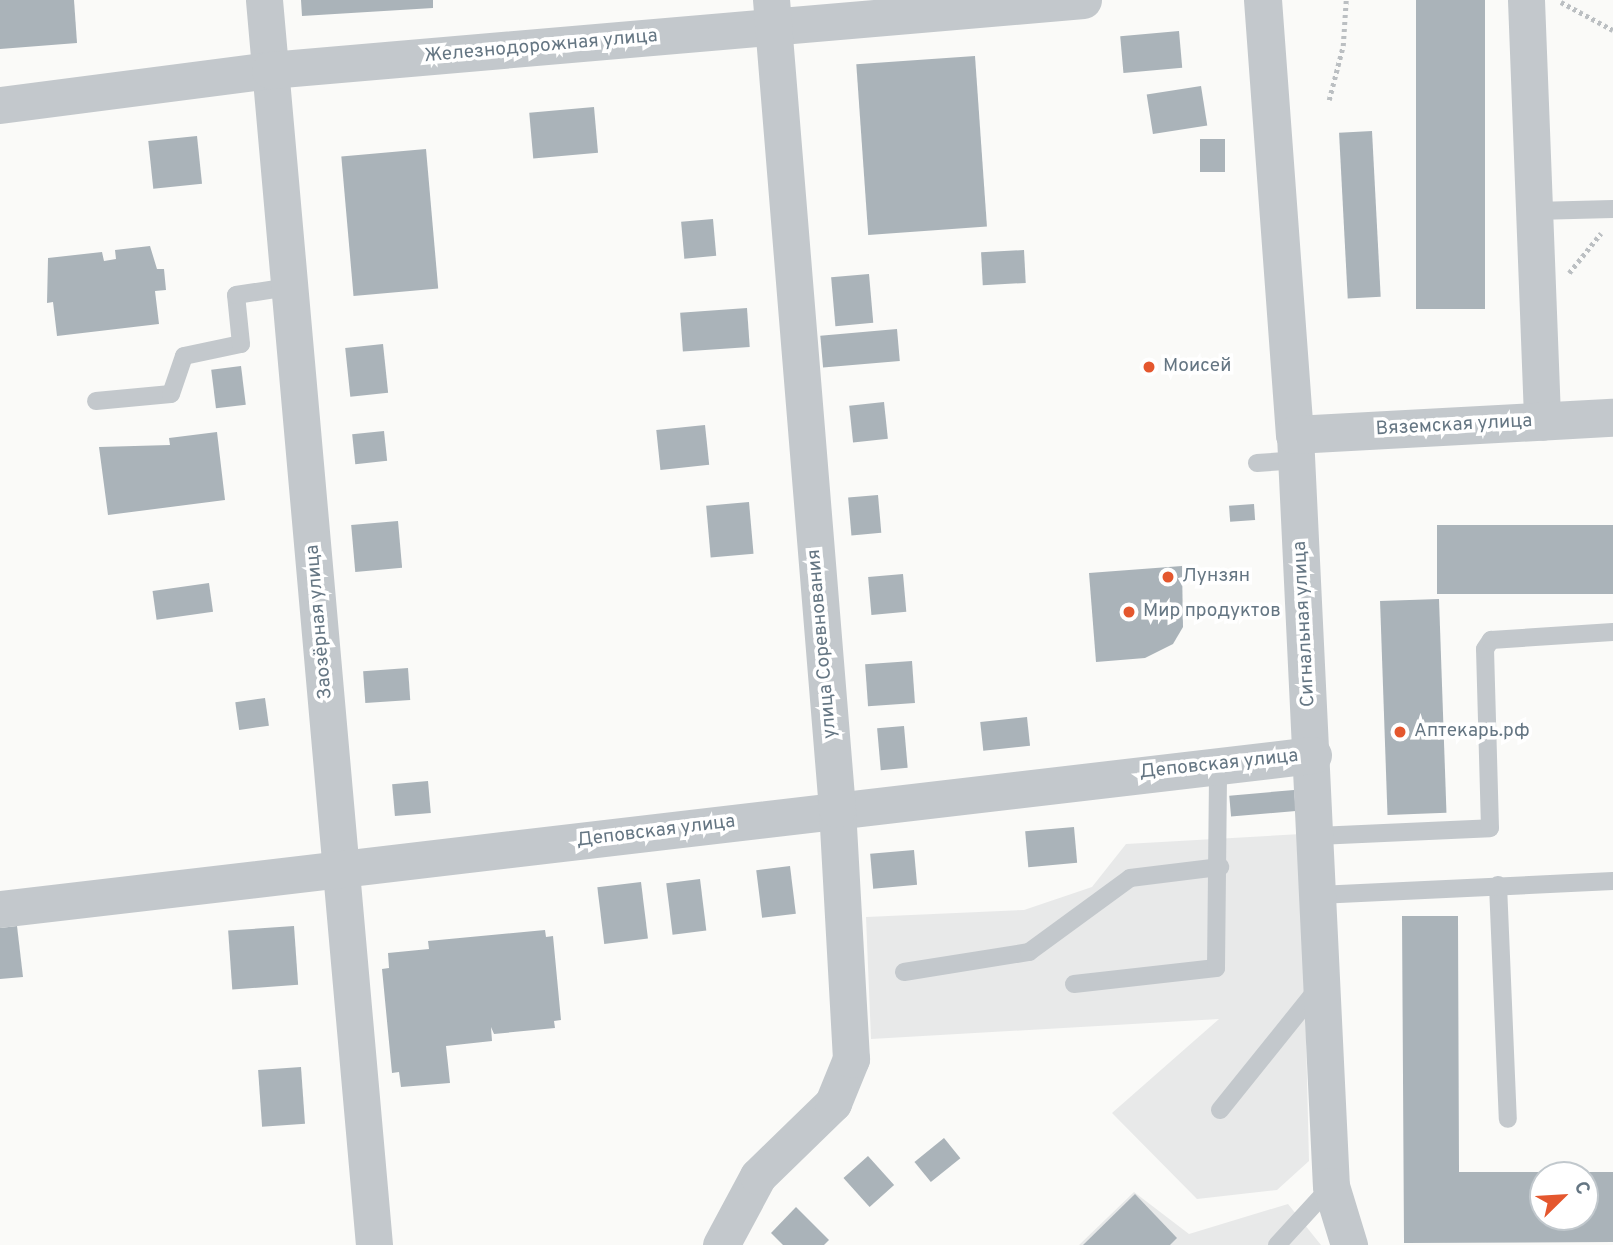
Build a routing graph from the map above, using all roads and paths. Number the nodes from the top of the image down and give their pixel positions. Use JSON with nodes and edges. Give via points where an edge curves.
{"nodes":[{"id":1,"x":264,"y":0,"type":"edge"},
{"id":2,"x":1083,"y":0,"type":"edge"},
{"id":3,"x":1263,"y":0,"type":"edge"},
{"id":4,"x":1346,"y":0,"type":"edge"},
{"id":5,"x":1526,"y":0,"type":"edge"},
{"id":6,"x":1557,"y":0,"type":"edge"},
{"id":7,"x":772,"y":13,"type":"edge"},
{"id":8,"x":1613,"y":30,"type":"edge"},
{"id":9,"x":270,"y":71,"type":"junction"},
{"id":10,"x":1329,"y":100,"type":"dead end"},
{"id":11,"x":0,"y":105,"type":"edge"},
{"id":12,"x":1613,"y":209,"type":"edge"},
{"id":13,"x":1534,"y":211,"type":"junction"},
{"id":14,"x":1605,"y":228,"type":"dead end"},
{"id":15,"x":289,"y":287,"type":"junction"},
{"id":16,"x":1539,"y":313,"type":"junction"},
{"id":17,"x":96,"y":401,"type":"dead end"},
{"id":18,"x":1613,"y":418,"type":"edge"},
{"id":19,"x":1542,"y":422,"type":"junction"},
{"id":20,"x":1296,"y":447,"type":"junction"},
{"id":21,"x":1257,"y":463,"type":"dead end"},
{"id":22,"x":1613,"y":632,"type":"edge"},
{"id":23,"x":1313,"y":755,"type":"junction"},
{"id":24,"x":1218,"y":765,"type":"junction"},
{"id":25,"x":837,"y":809,"type":"junction"},
{"id":26,"x":1317,"y":836,"type":"junction"},
{"id":27,"x":1220,"y":867,"type":"junction"},
{"id":28,"x":342,"y":873,"type":"junction"},
{"id":29,"x":1613,"y":881,"type":"edge"},
{"id":30,"x":1498,"y":885,"type":"junction"},
{"id":31,"x":1318,"y":895,"type":"junction"},
{"id":32,"x":0,"y":909,"type":"edge"},
{"id":33,"x":904,"y":972,"type":"dead end"},
{"id":34,"x":1323,"y":983,"type":"junction"},
{"id":35,"x":1074,"y":984,"type":"dead end"},
{"id":36,"x":1220,"y":1110,"type":"dead end"},
{"id":37,"x":1508,"y":1119,"type":"dead end"},
{"id":38,"x":1331,"y":1186,"type":"junction"},
{"id":39,"x":374,"y":1245,"type":"edge"},
{"id":40,"x":721,"y":1245,"type":"edge"},
{"id":41,"x":1277,"y":1245,"type":"edge"},
{"id":42,"x":1349,"y":1245,"type":"edge"}],
"edges":[{"from":1,"to":9,"type":"street","name":"Заозёрная улица"},
{"from":2,"to":7,"type":"street","name":"Железнодорожная улица"},
{"from":3,"to":20,"type":"street","name":"Сигнальная улица"},
{"from":4,"to":10,"type":"path","via":[[1343,46]]},
{"from":5,"to":13,"type":"street"},
{"from":6,"to":8,"type":"path"},
{"from":7,"to":9,"type":"street","name":"Железнодорожная улица"},
{"from":7,"to":25,"type":"street","name":"улица Соревнования"},
{"from":9,"to":11,"type":"street","name":"Железнодорожная улица"},
{"from":9,"to":15,"type":"street","name":"Заозёрная улица"},
{"from":12,"to":13,"type":"lane"},
{"from":13,"to":16,"type":"street"},
{"from":14,"to":16,"type":"path"},
{"from":15,"to":17,"type":"lane","via":[[236,295],[242,344],[184,356],[171,394]]},
{"from":15,"to":28,"type":"street","name":"Заозёрная улица"},
{"from":16,"to":19,"type":"street"},
{"from":18,"to":19,"type":"street","name":"Вяземская улица"},
{"from":19,"to":20,"type":"street","name":"Вяземская улица"},
{"from":20,"to":21,"type":"lane"},
{"from":20,"to":23,"type":"street","name":"Сигнальная улица"},
{"from":22,"to":26,"type":"lane","via":[[1491,640],[1485,649],[1490,828]]},
{"from":23,"to":24,"type":"street","name":"Деповская улица"},
{"from":23,"to":26,"type":"street","name":"Сигнальная улица"},
{"from":24,"to":25,"type":"street","name":"Деповская улица"},
{"from":24,"to":27,"type":"lane"},
{"from":25,"to":28,"type":"street","name":"Деповская улица"},
{"from":25,"to":40,"type":"street","name":"улица Соревнования","via":[[851,1059],[833,1103],[758,1176]]},
{"from":26,"to":31,"type":"street","name":"Сигнальная улица"},
{"from":27,"to":33,"type":"lane","via":[[1130,878],[1029,952]]},
{"from":27,"to":35,"type":"lane","via":[[1216,968]]},
{"from":28,"to":32,"type":"street","name":"Деповская улица"},
{"from":28,"to":39,"type":"street","name":"Заозёрная улица"},
{"from":29,"to":30,"type":"lane"},
{"from":30,"to":31,"type":"lane"},
{"from":30,"to":37,"type":"lane"},
{"from":31,"to":34,"type":"street","name":"Сигнальная улица"},
{"from":34,"to":36,"type":"lane"},
{"from":34,"to":38,"type":"street","name":"Сигнальная улица"},
{"from":38,"to":41,"type":"lane"},
{"from":38,"to":42,"type":"street","name":"Сигнальная улица"}]}
